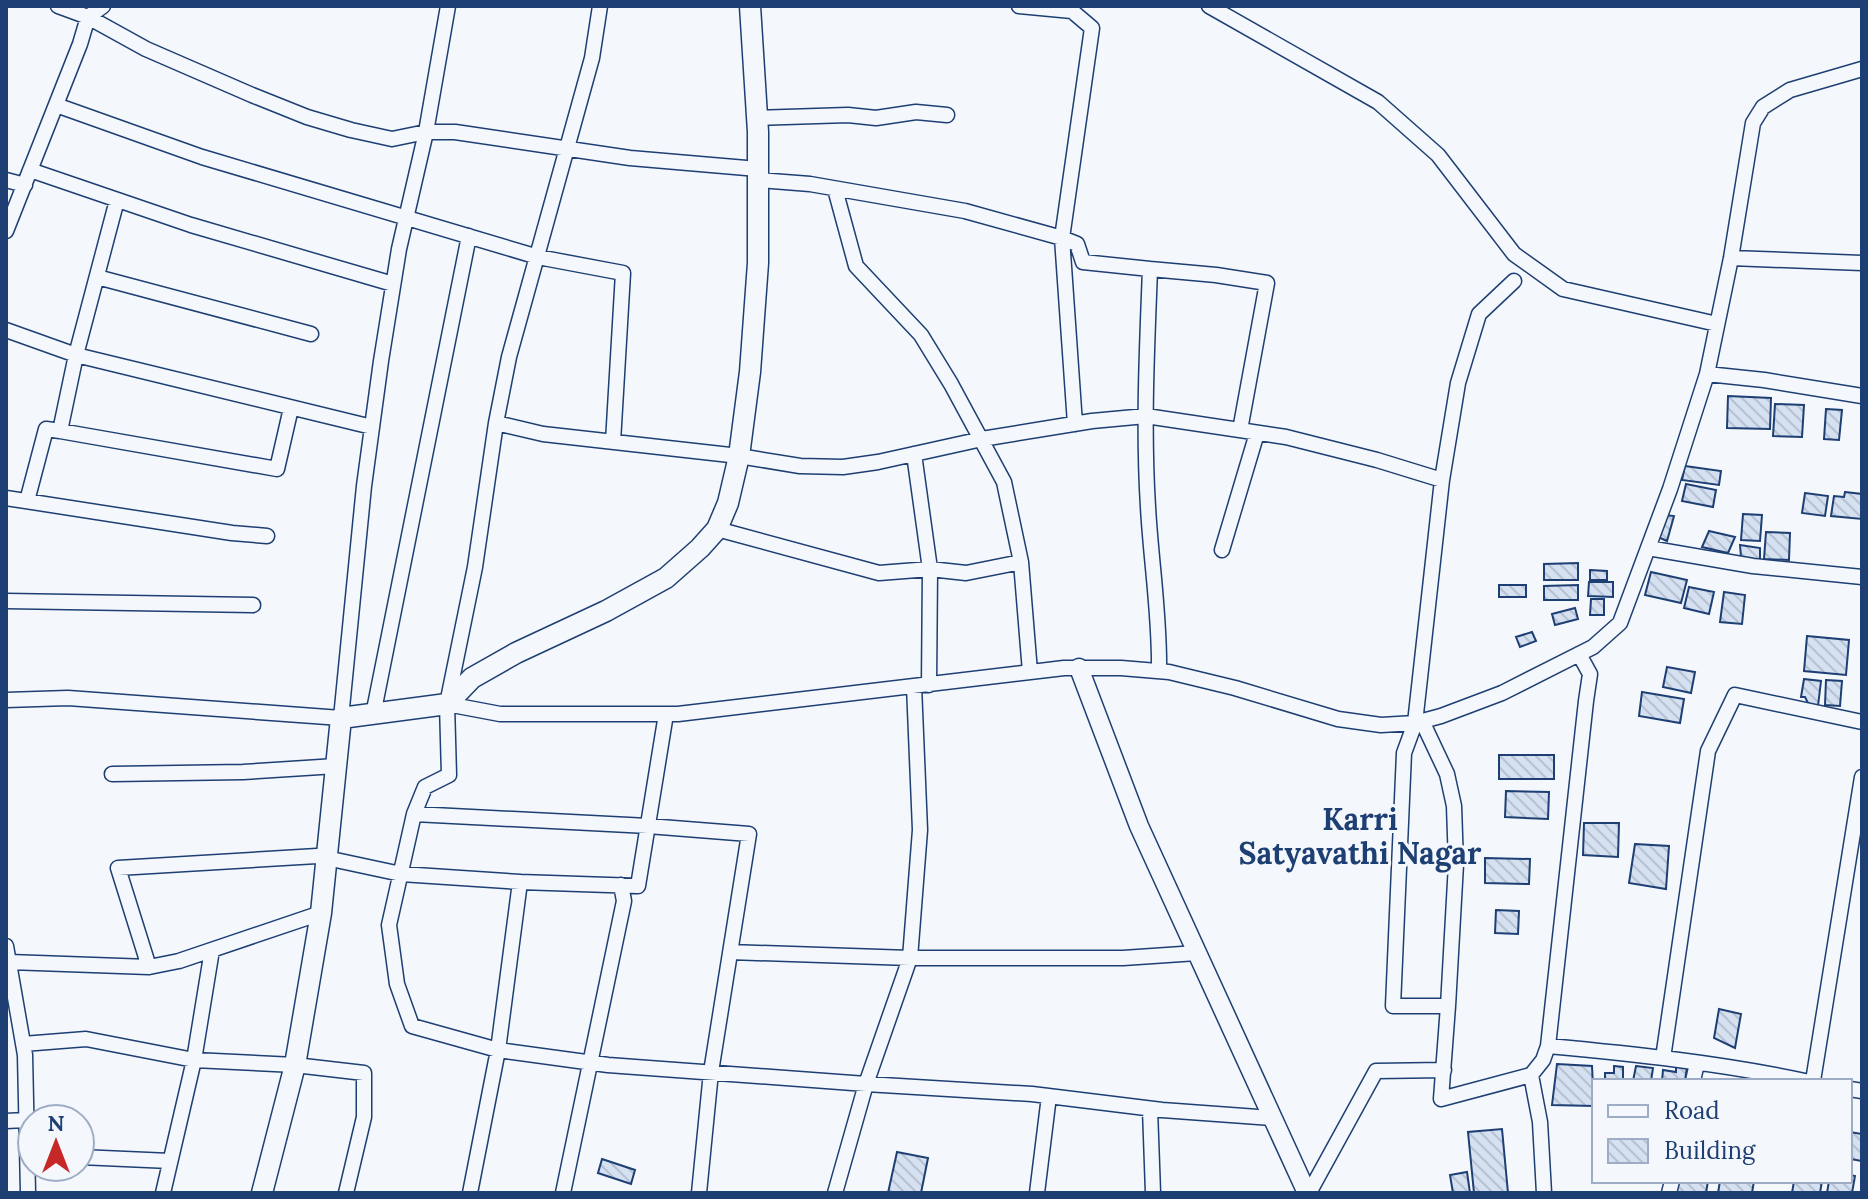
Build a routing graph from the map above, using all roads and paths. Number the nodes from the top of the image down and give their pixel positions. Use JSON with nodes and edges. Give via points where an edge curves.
{"nodes":[{"id":1,"x":58,"y":6,"type":"edge"},
{"id":2,"x":103,"y":6,"type":"edge"},
{"id":3,"x":430,"y":6,"type":"edge"},
{"id":4,"x":600,"y":6,"type":"edge"},
{"id":5,"x":750,"y":6,"type":"edge"},
{"id":6,"x":1019,"y":6,"type":"edge"},
{"id":7,"x":1209,"y":6,"type":"edge"},
{"id":8,"x":447,"y":8,"type":"edge"},
{"id":9,"x":89,"y":11,"type":"edge"},
{"id":10,"x":1862,"y":69,"type":"edge"},
{"id":11,"x":56,"y":105,"type":"junction"},
{"id":12,"x":947,"y":115,"type":"dead end"},
{"id":13,"x":757,"y":118,"type":"junction"},
{"id":14,"x":426,"y":132,"type":"junction"},
{"id":15,"x":566,"y":148,"type":"junction"},
{"id":16,"x":30,"y":170,"type":"junction"},
{"id":17,"x":758,"y":175,"type":"junction"},
{"id":18,"x":6,"y":180,"type":"edge"},
{"id":19,"x":25,"y":185,"type":"junction"},
{"id":20,"x":835,"y":189,"type":"junction"},
{"id":21,"x":117,"y":200,"type":"junction"},
{"id":22,"x":406,"y":217,"type":"junction"},
{"id":23,"x":6,"y":231,"type":"edge"},
{"id":24,"x":469,"y":236,"type":"junction"},
{"id":25,"x":1062,"y":238,"type":"junction"},
{"id":26,"x":538,"y":257,"type":"junction"},
{"id":27,"x":1731,"y":258,"type":"junction"},
{"id":28,"x":1862,"y":263,"type":"edge"},
{"id":29,"x":1150,"y":269,"type":"junction"},
{"id":30,"x":97,"y":277,"type":"junction"},
{"id":31,"x":1514,"y":281,"type":"dead end"},
{"id":32,"x":393,"y":284,"type":"junction"},
{"id":33,"x":1717,"y":324,"type":"junction"},
{"id":34,"x":6,"y":330,"type":"edge"},
{"id":35,"x":311,"y":334,"type":"dead end"},
{"id":36,"x":76,"y":355,"type":"junction"},
{"id":37,"x":1707,"y":374,"type":"junction"},
{"id":38,"x":1862,"y":396,"type":"edge"},
{"id":39,"x":291,"y":408,"type":"junction"},
{"id":40,"x":1146,"y":416,"type":"junction"},
{"id":41,"x":496,"y":423,"type":"junction"},
{"id":42,"x":1075,"y":424,"type":"junction"},
{"id":43,"x":372,"y":427,"type":"junction"},
{"id":44,"x":1240,"y":430,"type":"junction"},
{"id":45,"x":60,"y":431,"type":"junction"},
{"id":46,"x":1257,"y":433,"type":"junction"},
{"id":47,"x":982,"y":439,"type":"junction"},
{"id":48,"x":613,"y":442,"type":"junction"},
{"id":49,"x":914,"y":454,"type":"junction"},
{"id":50,"x":739,"y":456,"type":"junction"},
{"id":51,"x":1442,"y":480,"type":"junction"},
{"id":52,"x":6,"y":498,"type":"edge"},
{"id":53,"x":27,"y":501,"type":"junction"},
{"id":54,"x":717,"y":529,"type":"junction"},
{"id":55,"x":267,"y":536,"type":"dead end"},
{"id":56,"x":1648,"y":548,"type":"junction"},
{"id":57,"x":1222,"y":550,"type":"dead end"},
{"id":58,"x":1021,"y":562,"type":"junction"},
{"id":59,"x":930,"y":569,"type":"junction"},
{"id":60,"x":1862,"y":577,"type":"edge"},
{"id":61,"x":6,"y":601,"type":"edge"},
{"id":62,"x":253,"y":605,"type":"dead end"},
{"id":63,"x":1579,"y":654,"type":"junction"},
{"id":64,"x":1079,"y":668,"type":"junction"},
{"id":65,"x":1159,"y":671,"type":"junction"},
{"id":66,"x":1030,"y":672,"type":"junction"},
{"id":67,"x":922,"y":685,"type":"junction"},
{"id":68,"x":6,"y":700,"type":"edge"},
{"id":69,"x":447,"y":704,"type":"junction"},
{"id":70,"x":666,"y":714,"type":"junction"},
{"id":71,"x":373,"y":715,"type":"junction"},
{"id":72,"x":341,"y":718,"type":"junction"},
{"id":73,"x":1418,"y":722,"type":"junction"},
{"id":74,"x":1862,"y":722,"type":"edge"},
{"id":75,"x":336,"y":766,"type":"junction"},
{"id":76,"x":112,"y":774,"type":"dead end"},
{"id":77,"x":1862,"y":777,"type":"edge"},
{"id":78,"x":414,"y":814,"type":"junction"},
{"id":79,"x":648,"y":826,"type":"junction"},
{"id":80,"x":327,"y":858,"type":"junction"},
{"id":81,"x":401,"y":874,"type":"junction"},
{"id":82,"x":520,"y":882,"type":"junction"},
{"id":83,"x":621,"y":885,"type":"junction"},
{"id":84,"x":321,"y":913,"type":"junction"},
{"id":85,"x":6,"y":946,"type":"edge"},
{"id":86,"x":212,"y":950,"type":"junction"},
{"id":87,"x":730,"y":952,"type":"junction"},
{"id":88,"x":1197,"y":953,"type":"junction"},
{"id":89,"x":910,"y":958,"type":"junction"},
{"id":90,"x":9,"y":962,"type":"junction"},
{"id":91,"x":149,"y":967,"type":"junction"},
{"id":92,"x":1448,"y":1006,"type":"junction"},
{"id":93,"x":12,"y":1018,"type":"edge"},
{"id":94,"x":23,"y":1044,"type":"junction"},
{"id":95,"x":1548,"y":1046,"type":"junction"},
{"id":96,"x":498,"y":1050,"type":"junction"},
{"id":97,"x":1663,"y":1058,"type":"junction"},
{"id":98,"x":194,"y":1060,"type":"junction"},
{"id":99,"x":591,"y":1063,"type":"junction"},
{"id":100,"x":1697,"y":1063,"type":"junction"},
{"id":101,"x":295,"y":1065,"type":"junction"},
{"id":102,"x":1444,"y":1070,"type":"junction"},
{"id":103,"x":711,"y":1072,"type":"junction"},
{"id":104,"x":1531,"y":1075,"type":"junction"},
{"id":105,"x":1693,"y":1079,"type":"edge"},
{"id":106,"x":1796,"y":1079,"type":"edge"},
{"id":107,"x":1813,"y":1079,"type":"edge"},
{"id":108,"x":866,"y":1084,"type":"junction"},
{"id":109,"x":1049,"y":1096,"type":"junction"},
{"id":110,"x":26,"y":1103,"type":"edge"},
{"id":111,"x":1150,"y":1109,"type":"junction"},
{"id":112,"x":1272,"y":1118,"type":"junction"},
{"id":113,"x":96,"y":1158,"type":"edge"},
{"id":114,"x":170,"y":1161,"type":"junction"},
{"id":115,"x":163,"y":1193,"type":"edge"},
{"id":116,"x":262,"y":1193,"type":"edge"},
{"id":117,"x":346,"y":1193,"type":"edge"},
{"id":118,"x":470,"y":1193,"type":"edge"},
{"id":119,"x":563,"y":1193,"type":"edge"},
{"id":120,"x":699,"y":1193,"type":"edge"},
{"id":121,"x":835,"y":1193,"type":"edge"},
{"id":122,"x":1037,"y":1193,"type":"edge"},
{"id":123,"x":1153,"y":1193,"type":"edge"},
{"id":124,"x":1308,"y":1193,"type":"edge"},
{"id":125,"x":1544,"y":1193,"type":"edge"}],
"edges":[{"from":1,"to":9,"type":"street"},
{"from":2,"to":9,"type":"street"},
{"from":3,"to":8,"type":"street"},
{"from":4,"to":15,"type":"street","via":[[592,58]]},
{"from":5,"to":13,"type":"main road"},
{"from":6,"to":25,"type":"street","via":[[1072,11],[1092,28]]},
{"from":7,"to":33,"type":"street","via":[[1378,102],[1438,155],[1514,254],[1563,289]]},
{"from":8,"to":14,"type":"street"},
{"from":9,"to":11,"type":"street"},
{"from":9,"to":14,"type":"street","via":[[146,49],[307,117],[392,139]]},
{"from":10,"to":27,"type":"street","via":[[1790,90],[1763,107],[1753,123]]},
{"from":11,"to":16,"type":"street"},
{"from":11,"to":22,"type":"street","via":[[202,157]]},
{"from":12,"to":13,"type":"street"},
{"from":13,"to":17,"type":"main road"},
{"from":14,"to":15,"type":"street"},
{"from":14,"to":22,"type":"street"},
{"from":15,"to":17,"type":"street"},
{"from":15,"to":26,"type":"street"},
{"from":16,"to":19,"type":"street"},
{"from":16,"to":21,"type":"street"},
{"from":17,"to":20,"type":"street"},
{"from":17,"to":50,"type":"main road","via":[[757,279]]},
{"from":18,"to":19,"type":"street"},
{"from":19,"to":23,"type":"street"},
{"from":20,"to":25,"type":"street","via":[[965,211]]},
{"from":20,"to":47,"type":"street","via":[[856,266],[921,335]]},
{"from":21,"to":30,"type":"street"},
{"from":21,"to":32,"type":"street"},
{"from":22,"to":24,"type":"street"},
{"from":22,"to":32,"type":"street"},
{"from":24,"to":26,"type":"street"},
{"from":24,"to":71,"type":"street"},
{"from":25,"to":29,"type":"street","via":[[1077,244],[1083,262]]},
{"from":25,"to":42,"type":"street"},
{"from":26,"to":41,"type":"street"},
{"from":26,"to":48,"type":"street","via":[[623,273]]},
{"from":27,"to":28,"type":"street"},
{"from":27,"to":33,"type":"street"},
{"from":29,"to":40,"type":"street"},
{"from":29,"to":44,"type":"street","via":[[1267,283]]},
{"from":30,"to":35,"type":"street"},
{"from":30,"to":36,"type":"street"},
{"from":31,"to":51,"type":"street","via":[[1479,314],[1458,383]]},
{"from":32,"to":43,"type":"street"},
{"from":33,"to":37,"type":"street"},
{"from":34,"to":36,"type":"street"},
{"from":36,"to":39,"type":"street"},
{"from":36,"to":45,"type":"street"},
{"from":37,"to":38,"type":"street"},
{"from":37,"to":56,"type":"street"},
{"from":39,"to":43,"type":"street"},
{"from":39,"to":45,"type":"street","via":[[277,469]]},
{"from":40,"to":42,"type":"street"},
{"from":40,"to":44,"type":"street"},
{"from":40,"to":65,"type":"street"},
{"from":41,"to":48,"type":"street"},
{"from":41,"to":69,"type":"street","via":[[475,567]]},
{"from":42,"to":47,"type":"street"},
{"from":43,"to":72,"type":"street"},
{"from":44,"to":46,"type":"street"},
{"from":45,"to":53,"type":"street","via":[[46,429]]},
{"from":46,"to":51,"type":"street"},
{"from":46,"to":57,"type":"street"},
{"from":47,"to":49,"type":"street"},
{"from":47,"to":58,"type":"street","via":[[1004,482]]},
{"from":48,"to":50,"type":"street"},
{"from":49,"to":50,"type":"street","via":[[843,467]]},
{"from":49,"to":59,"type":"street"},
{"from":50,"to":54,"type":"main road"},
{"from":51,"to":73,"type":"street"},
{"from":52,"to":53,"type":"street"},
{"from":53,"to":55,"type":"street"},
{"from":54,"to":59,"type":"street","via":[[879,573]]},
{"from":54,"to":69,"type":"main road","via":[[666,578],[472,678]]},
{"from":56,"to":60,"type":"street"},
{"from":56,"to":63,"type":"street","via":[[1620,623]]},
{"from":58,"to":59,"type":"street","via":[[966,573]]},
{"from":58,"to":66,"type":"street"},
{"from":59,"to":67,"type":"street"},
{"from":61,"to":62,"type":"street"},
{"from":63,"to":73,"type":"street","via":[[1502,693]]},
{"from":63,"to":95,"type":"street","via":[[1590,674]]},
{"from":64,"to":65,"type":"street"},
{"from":64,"to":66,"type":"street"},
{"from":64,"to":88,"type":"street","via":[[1139,826]]},
{"from":65,"to":73,"type":"street","via":[[1338,719],[1381,725]]},
{"from":66,"to":67,"type":"street"},
{"from":67,"to":70,"type":"street"},
{"from":67,"to":89,"type":"street","via":[[920,830]]},
{"from":68,"to":72,"type":"street","via":[[68,698]]},
{"from":69,"to":70,"type":"street","via":[[500,714]]},
{"from":69,"to":71,"type":"main road"},
{"from":69,"to":78,"type":"street","via":[[449,775],[425,787]]},
{"from":70,"to":79,"type":"street"},
{"from":71,"to":72,"type":"main road"},
{"from":72,"to":75,"type":"main road"},
{"from":73,"to":92,"type":"street","via":[[1447,774],[1454,806]]},
{"from":73,"to":92,"type":"street","via":[[1404,753],[1393,1006]]},
{"from":74,"to":97,"type":"street","via":[[1735,695],[1708,751]]},
{"from":75,"to":76,"type":"street"},
{"from":75,"to":80,"type":"main road"},
{"from":77,"to":107,"type":"street"},
{"from":78,"to":79,"type":"street"},
{"from":78,"to":81,"type":"street"},
{"from":79,"to":83,"type":"street","via":[[638,886]]},
{"from":79,"to":87,"type":"street","via":[[749,834]]},
{"from":80,"to":81,"type":"street"},
{"from":80,"to":84,"type":"main road"},
{"from":80,"to":91,"type":"street","via":[[118,868]]},
{"from":81,"to":82,"type":"street"},
{"from":81,"to":96,"type":"street","via":[[389,925],[397,984],[412,1026]]},
{"from":82,"to":83,"type":"street"},
{"from":82,"to":96,"type":"street"},
{"from":83,"to":99,"type":"street","via":[[624,901]]},
{"from":84,"to":86,"type":"street"},
{"from":84,"to":101,"type":"main road"},
{"from":85,"to":90,"type":"street"},
{"from":86,"to":91,"type":"street"},
{"from":86,"to":98,"type":"street"},
{"from":87,"to":89,"type":"street"},
{"from":87,"to":103,"type":"street"},
{"from":88,"to":89,"type":"street"},
{"from":88,"to":112,"type":"street"},
{"from":89,"to":108,"type":"street"},
{"from":90,"to":91,"type":"street"},
{"from":90,"to":93,"type":"street"},
{"from":92,"to":102,"type":"street"},
{"from":93,"to":94,"type":"street"},
{"from":94,"to":98,"type":"street","via":[[86,1039]]},
{"from":94,"to":110,"type":"street"},
{"from":95,"to":97,"type":"street"},
{"from":95,"to":104,"type":"street"},
{"from":96,"to":99,"type":"street"},
{"from":96,"to":118,"type":"street"},
{"from":97,"to":100,"type":"street"},
{"from":98,"to":101,"type":"street"},
{"from":98,"to":114,"type":"street"},
{"from":99,"to":103,"type":"street"},
{"from":99,"to":119,"type":"street"},
{"from":100,"to":105,"type":"street"},
{"from":100,"to":106,"type":"street"},
{"from":101,"to":116,"type":"main road"},
{"from":101,"to":117,"type":"street","via":[[364,1073],[364,1117]]},
{"from":102,"to":104,"type":"street","via":[[1441,1099]]},
{"from":102,"to":124,"type":"street","via":[[1376,1071]]},
{"from":103,"to":108,"type":"street"},
{"from":103,"to":120,"type":"street"},
{"from":104,"to":125,"type":"street"},
{"from":108,"to":109,"type":"street"},
{"from":108,"to":121,"type":"street"},
{"from":109,"to":111,"type":"street"},
{"from":109,"to":122,"type":"street"},
{"from":111,"to":112,"type":"street"},
{"from":111,"to":123,"type":"street"},
{"from":112,"to":124,"type":"street"},
{"from":113,"to":114,"type":"street"},
{"from":114,"to":115,"type":"street"}]}
